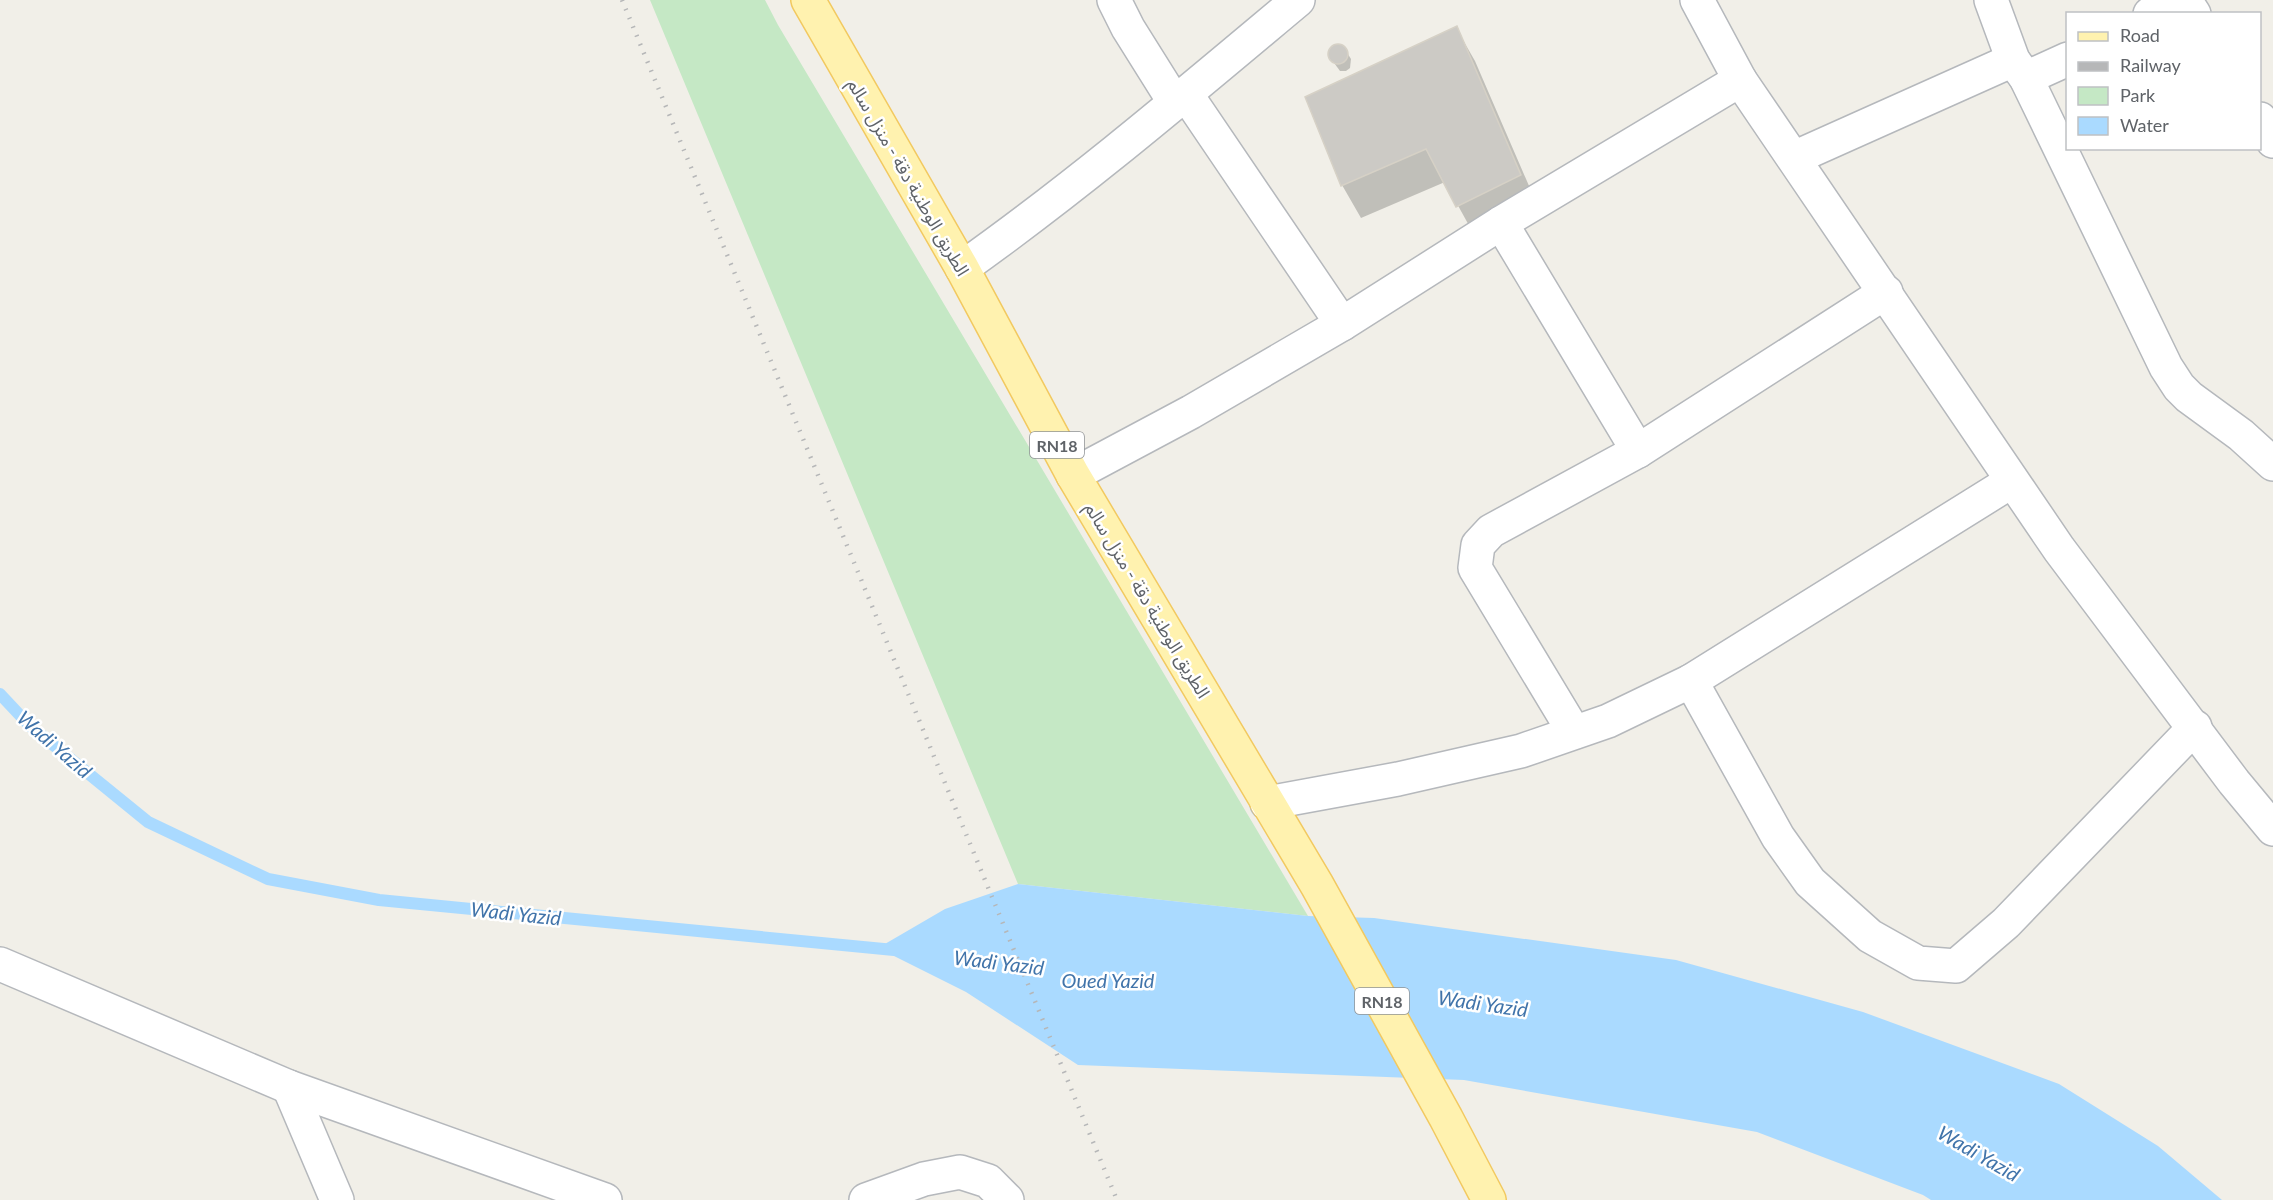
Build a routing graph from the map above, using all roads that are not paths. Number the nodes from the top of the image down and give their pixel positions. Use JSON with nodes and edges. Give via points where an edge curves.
{"nodes":[{"id":1,"x":808,"y":0,"type":"edge"},
{"id":2,"x":1114,"y":0,"type":"edge"},
{"id":3,"x":1298,"y":0,"type":"edge"},
{"id":4,"x":1696,"y":0,"type":"edge"},
{"id":5,"x":1991,"y":0,"type":"edge"},
{"id":6,"x":2169,"y":0,"type":"edge"},
{"id":7,"x":2153,"y":12,"type":"edge"},
{"id":8,"x":2066,"y":59,"type":"edge"},
{"id":9,"x":2020,"y":69,"type":"junction"},
{"id":10,"x":1740,"y":80,"type":"junction"},
{"id":11,"x":1181,"y":99,"type":"junction"},
{"id":12,"x":2261,"y":122,"type":"edge"},
{"id":13,"x":2273,"y":141,"type":"edge"},
{"id":14,"x":1794,"y":158,"type":"junction"},
{"id":15,"x":1501,"y":224,"type":"junction"},
{"id":16,"x":962,"y":268,"type":"junction"},
{"id":17,"x":1886,"y":292,"type":"junction"},
{"id":18,"x":1342,"y":324,"type":"junction"},
{"id":19,"x":1638,"y":451,"type":"junction"},
{"id":20,"x":2273,"y":464,"type":"edge"},
{"id":21,"x":1073,"y":475,"type":"junction"},
{"id":22,"x":2012,"y":481,"type":"junction"},
{"id":23,"x":1691,"y":681,"type":"junction"},
{"id":24,"x":2195,"y":728,"type":"junction"},
{"id":25,"x":1574,"y":732,"type":"junction"},
{"id":26,"x":1267,"y":803,"type":"junction"},
{"id":27,"x":2273,"y":829,"type":"edge"},
{"id":28,"x":0,"y":964,"type":"edge"},
{"id":29,"x":289,"y":1087,"type":"junction"},
{"id":30,"x":337,"y":1200,"type":"edge"},
{"id":31,"x":605,"y":1200,"type":"edge"},
{"id":32,"x":866,"y":1200,"type":"edge"},
{"id":33,"x":1007,"y":1200,"type":"edge"},
{"id":34,"x":1489,"y":1200,"type":"edge"}],
"edges":[{"from":1,"to":16,"type":"main road","name":"الطريق الوطنية دقة - منزل سالم","number":"RN18"},
{"from":2,"to":11,"type":"street","via":[[1128,28]]},
{"from":3,"to":11,"type":"street"},
{"from":4,"to":10,"type":"street"},
{"from":5,"to":9,"type":"street"},
{"from":6,"to":7,"type":"street"},
{"from":8,"to":9,"type":"street"},
{"from":9,"to":14,"type":"street"},
{"from":9,"to":20,"type":"street","via":[[2166,367],[2189,397]]},
{"from":10,"to":14,"type":"street"},
{"from":10,"to":15,"type":"street"},
{"from":11,"to":16,"type":"street"},
{"from":11,"to":18,"type":"street"},
{"from":12,"to":13,"type":"street"},
{"from":14,"to":17,"type":"street"},
{"from":15,"to":18,"type":"street"},
{"from":15,"to":19,"type":"street"},
{"from":16,"to":21,"type":"main road","name":"الطريق الوطنية دقة - منزل سالم","number":"RN18"},
{"from":17,"to":19,"type":"street"},
{"from":17,"to":22,"type":"street"},
{"from":18,"to":21,"type":"street"},
{"from":19,"to":25,"type":"street","via":[[1491,531],[1478,545],[1475,568]]},
{"from":21,"to":26,"type":"main road","name":"الطريق الوطنية دقة - منزل سالم","number":"RN18"},
{"from":22,"to":23,"type":"street"},
{"from":22,"to":24,"type":"street"},
{"from":23,"to":24,"type":"street","via":[[1778,837],[1810,882],[1870,936],[1918,963],[1937,965],[1956,966],[2006,923]]},
{"from":23,"to":25,"type":"street","via":[[1608,721]]},
{"from":24,"to":27,"type":"street"},
{"from":25,"to":26,"type":"street","via":[[1521,751]]},
{"from":26,"to":34,"type":"main road","name":"الطريق الوطنية دقة - منزل سالم","number":"RN18","via":[[1317,885]]},
{"from":28,"to":29,"type":"street"},
{"from":29,"to":30,"type":"street"},
{"from":29,"to":31,"type":"street"},
{"from":32,"to":33,"type":"street","via":[[924,1179],[960,1172],[988,1181]]}]}
